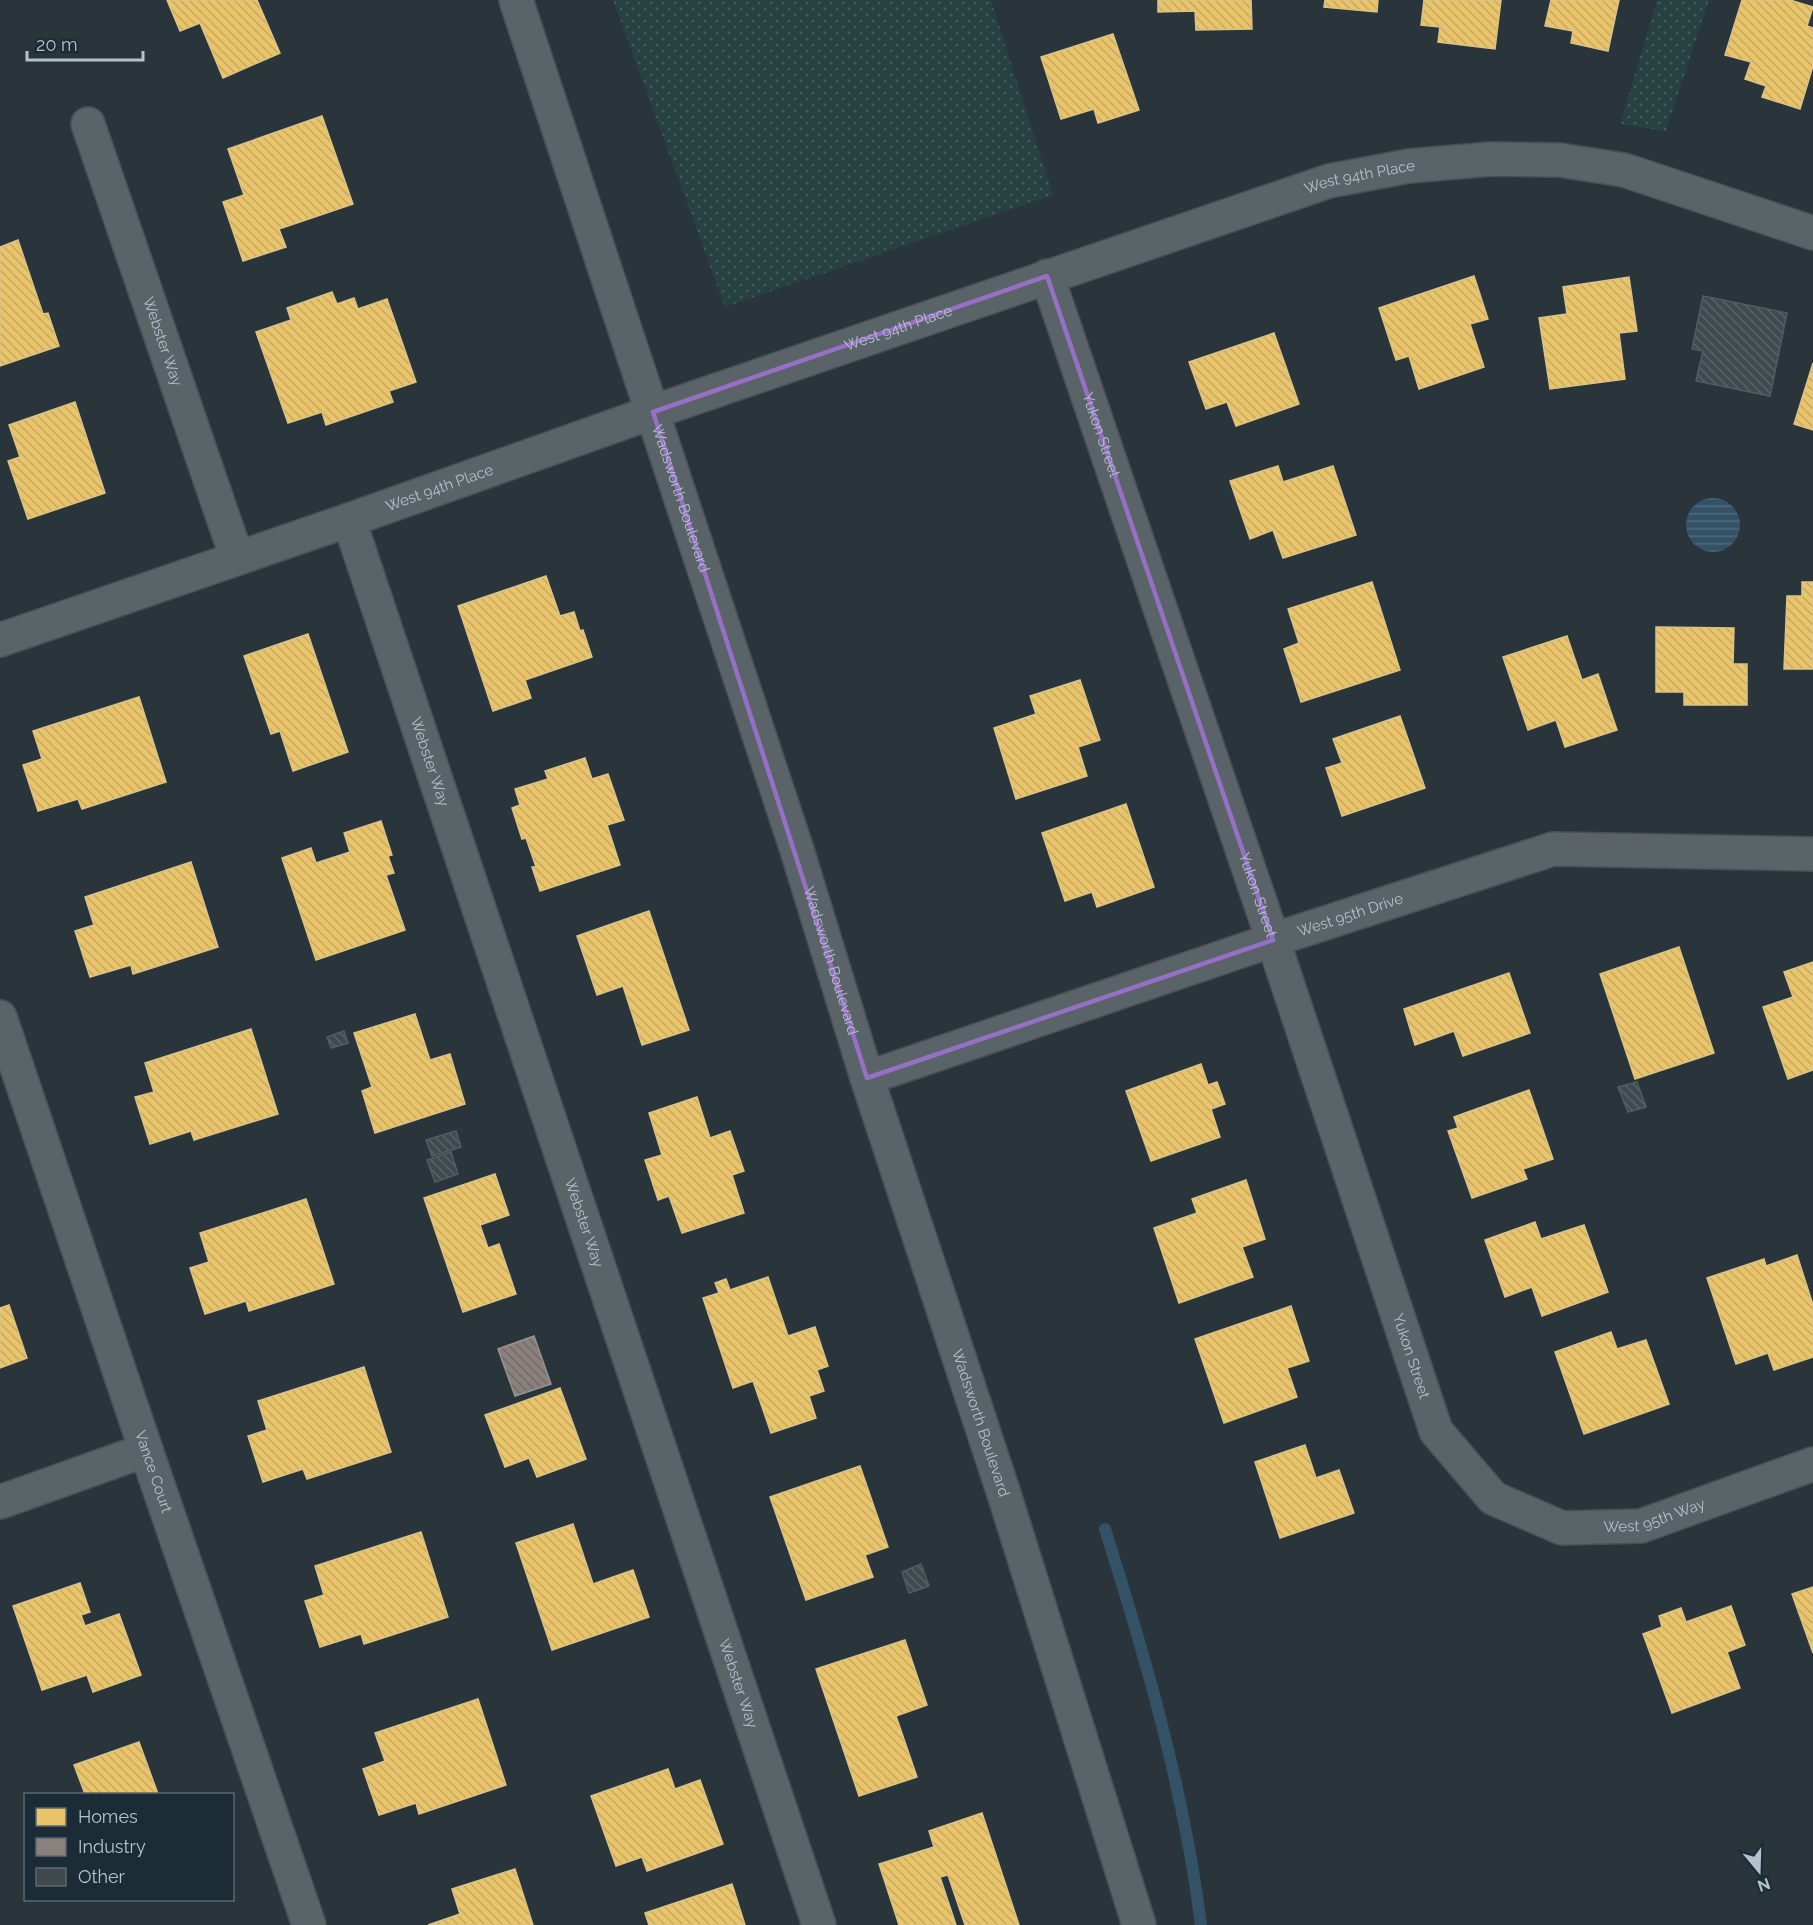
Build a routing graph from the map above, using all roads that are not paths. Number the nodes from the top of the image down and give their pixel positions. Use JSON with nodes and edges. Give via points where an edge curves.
{"nodes":[{"id":1,"x":516,"y":0,"type":"edge"},
{"id":2,"x":88,"y":124,"type":"dead end"},
{"id":3,"x":1813,"y":233,"type":"edge"},
{"id":4,"x":1047,"y":276,"type":"junction"},
{"id":5,"x":653,"y":412,"type":"junction"},
{"id":6,"x":349,"y":520,"type":"junction"},
{"id":7,"x":237,"y":558,"type":"junction"},
{"id":8,"x":0,"y":640,"type":"edge"},
{"id":9,"x":1813,"y":854,"type":"edge"},
{"id":10,"x":1273,"y":940,"type":"junction"},
{"id":11,"x":0,"y":1017,"type":"edge"},
{"id":12,"x":867,"y":1078,"type":"junction"},
{"id":13,"x":146,"y":1450,"type":"junction"},
{"id":14,"x":1813,"y":1464,"type":"edge"},
{"id":15,"x":1493,"y":1498,"type":"joint"},
{"id":16,"x":0,"y":1502,"type":"edge"},
{"id":17,"x":309,"y":1925,"type":"edge"},
{"id":18,"x":819,"y":1925,"type":"edge"},
{"id":19,"x":1139,"y":1925,"type":"edge"}],
"edges":[{"from":1,"to":5,"type":"street","name":"Wadsworth Boulevard"},
{"from":2,"to":7,"type":"street","name":"Webster Way"},
{"from":3,"to":4,"type":"street","name":"West 94th Place","via":[[1624,170],[1559,160],[1491,159],[1409,166],[1329,181]]},
{"from":4,"to":5,"type":"street","name":"West 94th Place"},
{"from":4,"to":10,"type":"street","name":"Yukon Street"},
{"from":5,"to":6,"type":"street","name":"West 94th Place"},
{"from":5,"to":12,"type":"street","name":"Wadsworth Boulevard","via":[[797,850]]},
{"from":6,"to":7,"type":"street","name":"West 94th Place"},
{"from":6,"to":18,"type":"street","name":"Webster Way"},
{"from":7,"to":8,"type":"street","name":"West 94th Place"},
{"from":9,"to":10,"type":"street","name":"West 95th Drive","via":[[1553,849]]},
{"from":10,"to":12,"type":"street","name":"West 95th Drive"},
{"from":10,"to":15,"type":"street","name":"Yukon Street","via":[[1436,1431]]},
{"from":11,"to":13,"type":"street","name":"Vance Court"},
{"from":12,"to":19,"type":"street","name":"Wadsworth Boulevard","via":[[1002,1485]]},
{"from":13,"to":16,"type":"street"},
{"from":13,"to":17,"type":"street","name":"Vance Court"},
{"from":14,"to":15,"type":"street","name":"West 95th Way","via":[[1641,1526],[1562,1528]]}]}
